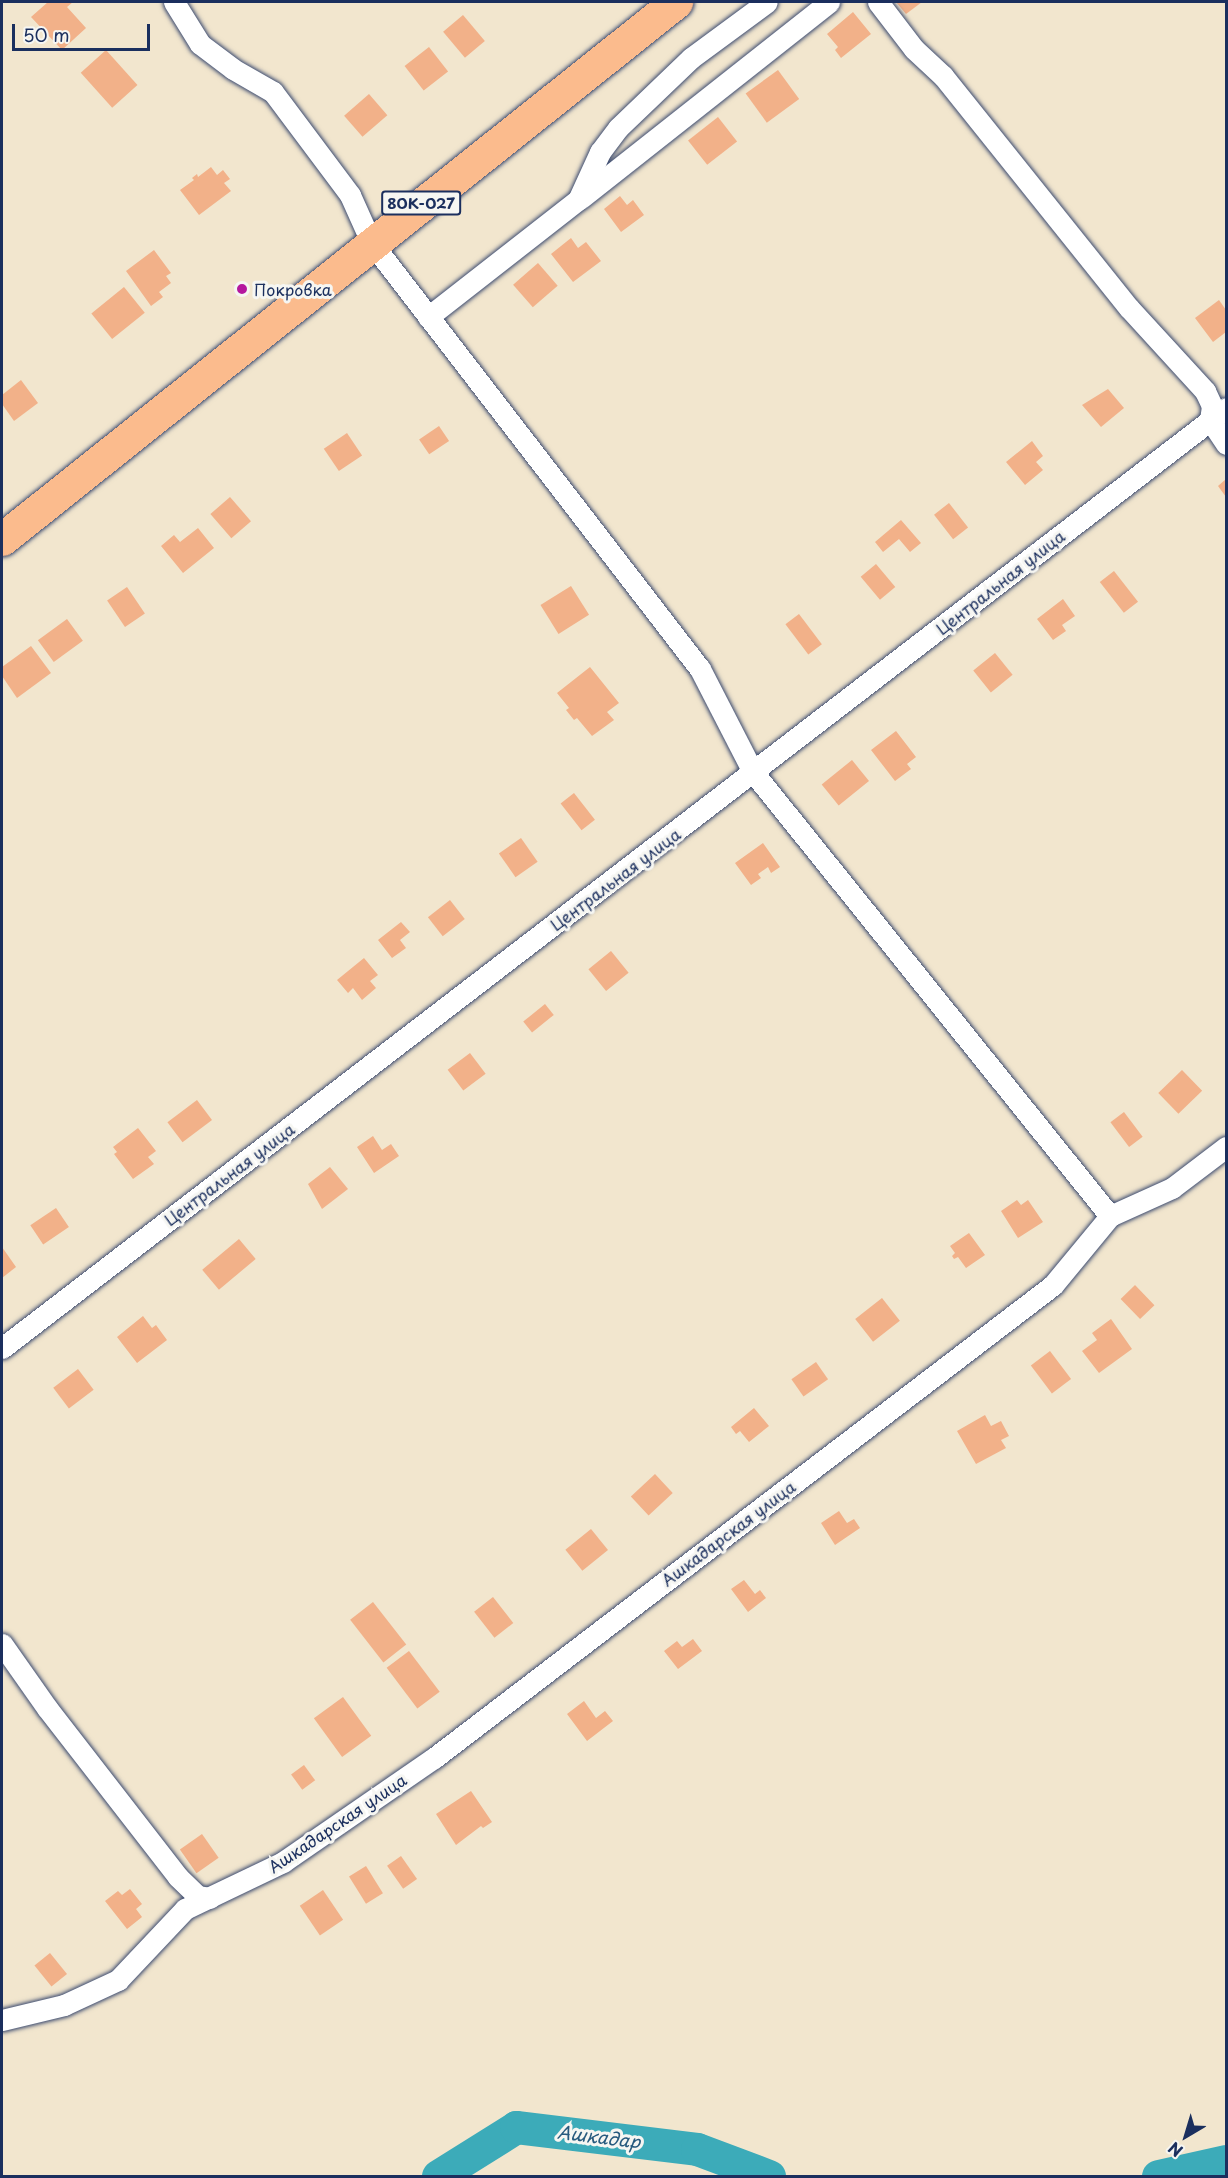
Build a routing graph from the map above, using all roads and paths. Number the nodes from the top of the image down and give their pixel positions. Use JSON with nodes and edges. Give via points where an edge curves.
{"nodes":[{"id":1,"x":174,"y":2,"type":"edge"},
{"id":2,"x":676,"y":2,"type":"edge"},
{"id":3,"x":767,"y":2,"type":"edge"},
{"id":4,"x":829,"y":2,"type":"edge"},
{"id":5,"x":878,"y":2,"type":"edge"},
{"id":6,"x":578,"y":200,"type":"junction"},
{"id":7,"x":371,"y":242,"type":"junction"},
{"id":8,"x":428,"y":317,"type":"junction"},
{"id":9,"x":1218,"y":414,"type":"edge"},
{"id":10,"x":1227,"y":444,"type":"edge"},
{"id":11,"x":2,"y":539,"type":"edge"},
{"id":12,"x":753,"y":772,"type":"junction"},
{"id":13,"x":1227,"y":1147,"type":"edge"},
{"id":14,"x":1110,"y":1216,"type":"junction"},
{"id":15,"x":2,"y":1348,"type":"edge"},
{"id":16,"x":2,"y":1644,"type":"edge"},
{"id":17,"x":210,"y":1898,"type":"junction"},
{"id":18,"x":2,"y":2020,"type":"edge"}],
"edges":[{"from":1,"to":7,"type":"street","via":[[200,45],[273,92],[350,195]]},
{"from":2,"to":7,"type":"main road","number":"80К-027"},
{"from":3,"to":6,"type":"street","via":[[682,66],[618,128],[600,152]]},
{"from":4,"to":6,"type":"street"},
{"from":5,"to":9,"type":"street","via":[[914,50],[943,76],[1129,308],[1205,390]]},
{"from":6,"to":8,"type":"street"},
{"from":7,"to":8,"type":"street"},
{"from":7,"to":11,"type":"main road","number":"80К-027"},
{"from":8,"to":12,"type":"street","via":[[700,669]]},
{"from":9,"to":10,"type":"street"},
{"from":9,"to":12,"type":"street","name":"Центральная улица"},
{"from":12,"to":14,"type":"street"},
{"from":12,"to":15,"type":"street","name":"Центральная улица"},
{"from":13,"to":14,"type":"street","name":"Ашкадарская улица","via":[[1172,1188]]},
{"from":14,"to":17,"type":"street","name":"Ашкадарская улица","via":[[1053,1285],[434,1758],[283,1862]]},
{"from":16,"to":17,"type":"street","via":[[178,1877],[198,1896]]},
{"from":17,"to":18,"type":"street","name":"Ашкадарская улица","via":[[185,1909],[118,1980],[64,2005]]}]}
